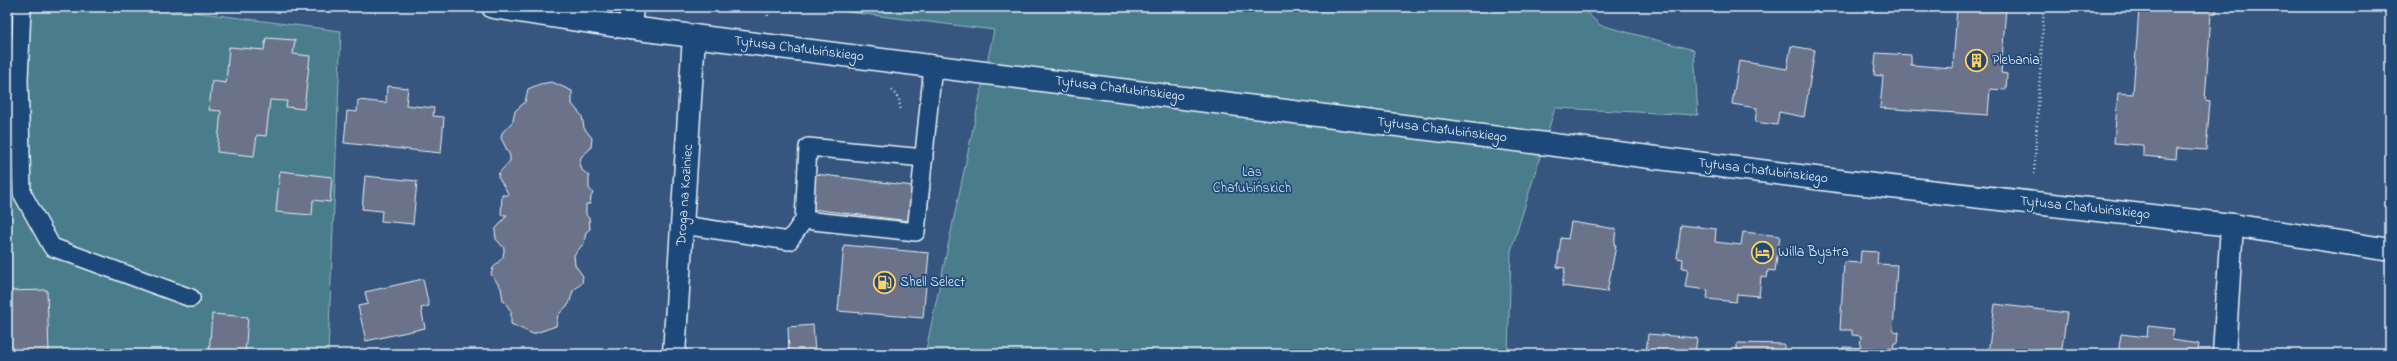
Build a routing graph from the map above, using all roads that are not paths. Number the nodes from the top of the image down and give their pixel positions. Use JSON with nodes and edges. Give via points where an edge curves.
{"nodes":[{"id":1,"x":22,"y":7,"type":"edge"},
{"id":2,"x":493,"y":7,"type":"edge"},
{"id":3,"x":631,"y":17,"type":"edge"},
{"id":4,"x":694,"y":36,"type":"junction"},
{"id":5,"x":933,"y":66,"type":"junction"},
{"id":6,"x":924,"y":158,"type":"junction"},
{"id":7,"x":804,"y":220,"type":"junction"},
{"id":8,"x":683,"y":225,"type":"junction"},
{"id":9,"x":2232,"y":225,"type":"junction"},
{"id":10,"x":2390,"y":250,"type":"edge"},
{"id":11,"x":191,"y":298,"type":"dead end"},
{"id":12,"x":674,"y":354,"type":"edge"},
{"id":13,"x":2224,"y":354,"type":"edge"}],
"edges":[{"from":1,"to":11,"type":"lane","via":[[19,80],[22,192],[52,247]]},
{"from":2,"to":3,"type":"street","name":"Tytusa Chałubińskiego"},
{"from":3,"to":4,"type":"street","name":"Tytusa Chałubińskiego"},
{"from":4,"to":5,"type":"street","name":"Tytusa Chałubińskiego"},
{"from":4,"to":8,"type":"street","name":"Droga na Koziniec"},
{"from":5,"to":6,"type":"lane"},
{"from":5,"to":9,"type":"street","name":"Tytusa Chałubińskiego","via":[[1847,182]]},
{"from":6,"to":7,"type":"lane","via":[[916,232]]},
{"from":6,"to":7,"type":"lane","via":[[808,147]]},
{"from":7,"to":8,"type":"lane","via":[[789,241]]},
{"from":8,"to":12,"type":"street","name":"Droga na Koziniec"},
{"from":9,"to":10,"type":"street","name":"Tytusa Chałubińskiego"},
{"from":9,"to":13,"type":"street"}]}
